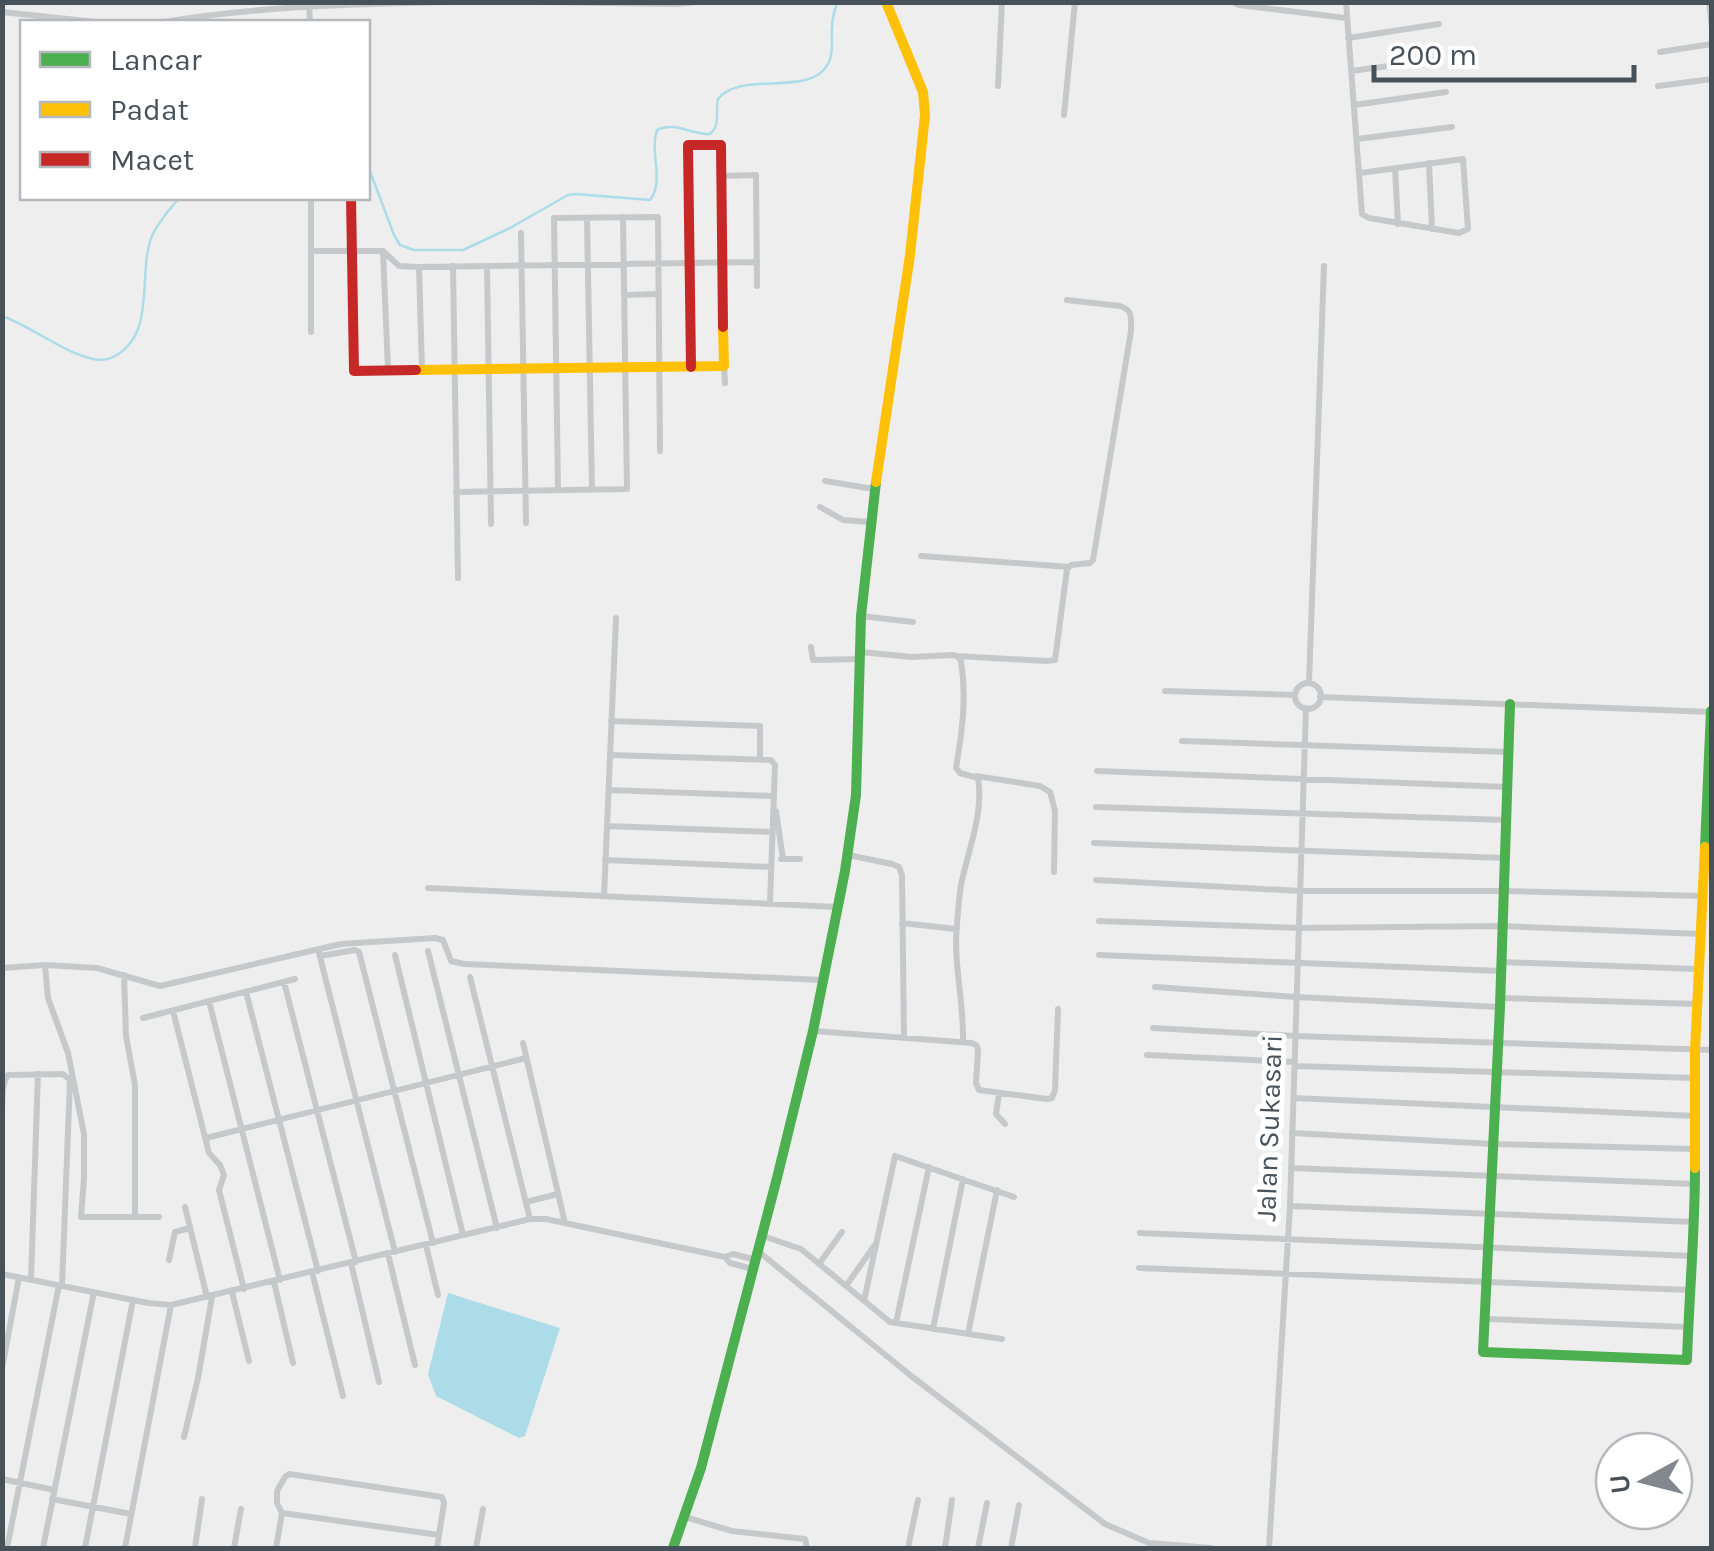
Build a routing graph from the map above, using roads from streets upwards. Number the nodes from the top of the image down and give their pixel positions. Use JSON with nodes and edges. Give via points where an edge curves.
{"nodes":[{"id":1,"x":451,"y":2,"type":"edge"},
{"id":2,"x":535,"y":2,"type":"edge"},
{"id":3,"x":697,"y":2,"type":"edge"},
{"id":4,"x":1002,"y":2,"type":"edge"},
{"id":5,"x":1074,"y":2,"type":"edge"},
{"id":6,"x":1233,"y":2,"type":"edge"},
{"id":7,"x":1346,"y":2,"type":"edge"},
{"id":8,"x":1709,"y":2,"type":"edge"},
{"id":9,"x":600,"y":3,"type":"edge"},
{"id":10,"x":649,"y":3,"type":"edge"},
{"id":11,"x":887,"y":3,"type":"edge"},
{"id":12,"x":309,"y":4,"type":"edge"},
{"id":13,"x":2,"y":12,"type":"edge"},
{"id":14,"x":1346,"y":18,"type":"junction"},
{"id":15,"x":77,"y":20,"type":"edge"},
{"id":16,"x":176,"y":20,"type":"edge"},
{"id":17,"x":1439,"y":24,"type":"dead end"},
{"id":18,"x":1712,"y":28,"type":"edge"},
{"id":19,"x":1348,"y":38,"type":"junction"},
{"id":20,"x":1712,"y":44,"type":"edge"},
{"id":21,"x":1660,"y":52,"type":"dead end"},
{"id":22,"x":1441,"y":59,"type":"dead end"},
{"id":23,"x":1352,"y":71,"type":"junction"},
{"id":24,"x":1712,"y":79,"type":"edge"},
{"id":25,"x":998,"y":86,"type":"dead end"},
{"id":26,"x":1658,"y":86,"type":"dead end"},
{"id":27,"x":1446,"y":92,"type":"dead end"},
{"id":28,"x":1354,"y":105,"type":"junction"},
{"id":29,"x":1064,"y":115,"type":"dead end"},
{"id":30,"x":1452,"y":127,"type":"dead end"},
{"id":31,"x":1357,"y":140,"type":"junction"},
{"id":32,"x":1429,"y":164,"type":"junction"},
{"id":33,"x":1395,"y":168,"type":"junction"},
{"id":34,"x":1360,"y":173,"type":"junction"},
{"id":35,"x":722,"y":176,"type":"junction"},
{"id":36,"x":311,"y":200,"type":"edge"},
{"id":37,"x":351,"y":200,"type":"edge"},
{"id":38,"x":622,"y":217,"type":"junction"},
{"id":39,"x":587,"y":218,"type":"junction"},
{"id":40,"x":1398,"y":224,"type":"junction"},
{"id":41,"x":1432,"y":229,"type":"junction"},
{"id":42,"x":521,"y":233,"type":"dead end"},
{"id":43,"x":312,"y":251,"type":"junction"},
{"id":44,"x":383,"y":251,"type":"junction"},
{"id":45,"x":352,"y":252,"type":"junction"},
{"id":46,"x":723,"y":262,"type":"junction"},
{"id":47,"x":757,"y":262,"type":"junction"},
{"id":48,"x":658,"y":263,"type":"junction"},
{"id":49,"x":690,"y":263,"type":"junction"},
{"id":50,"x":588,"y":264,"type":"junction"},
{"id":51,"x":623,"y":264,"type":"junction"},
{"id":52,"x":522,"y":265,"type":"junction"},
{"id":53,"x":555,"y":265,"type":"junction"},
{"id":54,"x":453,"y":266,"type":"junction"},
{"id":55,"x":487,"y":266,"type":"junction"},
{"id":56,"x":1324,"y":266,"type":"dead end"},
{"id":57,"x":418,"y":267,"type":"junction"},
{"id":58,"x":757,"y":286,"type":"dead end"},
{"id":59,"x":659,"y":294,"type":"junction"},
{"id":60,"x":624,"y":295,"type":"junction"},
{"id":61,"x":1067,"y":300,"type":"dead end"},
{"id":62,"x":311,"y":332,"type":"dead end"},
{"id":63,"x":724,"y":366,"type":"junction"},
{"id":64,"x":660,"y":367,"type":"junction"},
{"id":65,"x":691,"y":367,"type":"junction"},
{"id":66,"x":556,"y":368,"type":"junction"},
{"id":67,"x":589,"y":368,"type":"junction"},
{"id":68,"x":625,"y":368,"type":"junction"},
{"id":69,"x":523,"y":369,"type":"junction"},
{"id":70,"x":388,"y":370,"type":"junction"},
{"id":71,"x":422,"y":370,"type":"junction"},
{"id":72,"x":454,"y":370,"type":"junction"},
{"id":73,"x":488,"y":370,"type":"junction"},
{"id":74,"x":724,"y":383,"type":"dead end"},
{"id":75,"x":660,"y":451,"type":"dead end"},
{"id":76,"x":825,"y":481,"type":"dead end"},
{"id":77,"x":874,"y":488,"type":"junction"},
{"id":78,"x":592,"y":489,"type":"junction"},
{"id":79,"x":525,"y":490,"type":"junction"},
{"id":80,"x":558,"y":490,"type":"junction"},
{"id":81,"x":490,"y":491,"type":"junction"},
{"id":82,"x":456,"y":492,"type":"junction"},
{"id":83,"x":820,"y":507,"type":"dead end"},
{"id":84,"x":870,"y":522,"type":"junction"},
{"id":85,"x":526,"y":523,"type":"dead end"},
{"id":86,"x":491,"y":524,"type":"dead end"},
{"id":87,"x":920,"y":556,"type":"dead end"},
{"id":88,"x":1069,"y":567,"type":"junction"},
{"id":89,"x":458,"y":578,"type":"dead end"},
{"id":90,"x":861,"y":616,"type":"junction"},
{"id":91,"x":616,"y":618,"type":"dead end"},
{"id":92,"x":913,"y":622,"type":"dead end"},
{"id":93,"x":811,"y":646,"type":"dead end"},
{"id":94,"x":860,"y":656,"type":"junction"},
{"id":95,"x":957,"y":656,"type":"junction"},
{"id":96,"x":1308,"y":683,"type":"junction"},
{"id":97,"x":1166,"y":691,"type":"dead end"},
{"id":98,"x":1295,"y":695,"type":"junction"},
{"id":99,"x":1320,"y":697,"type":"junction"},
{"id":100,"x":1510,"y":704,"type":"junction"},
{"id":101,"x":1306,"y":708,"type":"junction"},
{"id":102,"x":1711,"y":712,"type":"edge"},
{"id":103,"x":611,"y":721,"type":"junction"},
{"id":104,"x":1182,"y":741,"type":"dead end"},
{"id":105,"x":1304,"y":745,"type":"junction"},
{"id":106,"x":1508,"y":752,"type":"junction"},
{"id":107,"x":610,"y":755,"type":"junction"},
{"id":108,"x":760,"y":760,"type":"junction"},
{"id":109,"x":1097,"y":771,"type":"dead end"},
{"id":110,"x":976,"y":776,"type":"junction"},
{"id":111,"x":1304,"y":781,"type":"junction"},
{"id":112,"x":1507,"y":787,"type":"junction"},
{"id":113,"x":608,"y":790,"type":"junction"},
{"id":114,"x":774,"y":796,"type":"junction"},
{"id":115,"x":1096,"y":808,"type":"dead end"},
{"id":116,"x":1302,"y":815,"type":"junction"},
{"id":117,"x":1506,"y":820,"type":"junction"},
{"id":118,"x":607,"y":826,"type":"junction"},
{"id":119,"x":772,"y":832,"type":"junction"},
{"id":120,"x":1094,"y":843,"type":"dead end"},
{"id":121,"x":1302,"y":850,"type":"junction"},
{"id":122,"x":848,"y":855,"type":"junction"},
{"id":123,"x":1505,"y":858,"type":"junction"},
{"id":124,"x":783,"y":859,"type":"junction"},
{"id":125,"x":800,"y":859,"type":"dead end"},
{"id":126,"x":605,"y":860,"type":"junction"},
{"id":127,"x":771,"y":863,"type":"junction"},
{"id":128,"x":1054,"y":872,"type":"dead end"},
{"id":129,"x":1096,"y":880,"type":"dead end"},
{"id":130,"x":428,"y":888,"type":"dead end"},
{"id":131,"x":1301,"y":891,"type":"junction"},
{"id":132,"x":1503,"y":891,"type":"junction"},
{"id":133,"x":604,"y":896,"type":"junction"},
{"id":134,"x":1702,"y":896,"type":"junction"},
{"id":135,"x":770,"y":904,"type":"junction"},
{"id":136,"x":838,"y":906,"type":"junction"},
{"id":137,"x":1099,"y":922,"type":"dead end"},
{"id":138,"x":902,"y":923,"type":"junction"},
{"id":139,"x":1502,"y":926,"type":"junction"},
{"id":140,"x":1300,"y":928,"type":"junction"},
{"id":141,"x":956,"y":929,"type":"junction"},
{"id":142,"x":1701,"y":934,"type":"junction"},
{"id":143,"x":428,"y":951,"type":"dead end"},
{"id":144,"x":318,"y":953,"type":"junction"},
{"id":145,"x":395,"y":955,"type":"dead end"},
{"id":146,"x":1099,"y":955,"type":"dead end"},
{"id":147,"x":1299,"y":962,"type":"junction"},
{"id":148,"x":45,"y":965,"type":"junction"},
{"id":149,"x":1501,"y":966,"type":"junction"},
{"id":150,"x":2,"y":968,"type":"edge"},
{"id":151,"x":1699,"y":969,"type":"junction"},
{"id":152,"x":124,"y":975,"type":"junction"},
{"id":153,"x":470,"y":976,"type":"dead end"},
{"id":154,"x":295,"y":979,"type":"dead end"},
{"id":155,"x":822,"y":980,"type":"junction"},
{"id":156,"x":284,"y":982,"type":"junction"},
{"id":157,"x":1155,"y":986,"type":"dead end"},
{"id":158,"x":246,"y":992,"type":"junction"},
{"id":159,"x":1296,"y":997,"type":"junction"},
{"id":160,"x":209,"y":1001,"type":"junction"},
{"id":161,"x":1500,"y":1003,"type":"junction"},
{"id":162,"x":1698,"y":1004,"type":"junction"},
{"id":163,"x":1058,"y":1010,"type":"dead end"},
{"id":164,"x":173,"y":1011,"type":"junction"},
{"id":165,"x":143,"y":1018,"type":"dead end"},
{"id":166,"x":1153,"y":1028,"type":"dead end"},
{"id":167,"x":813,"y":1031,"type":"junction"},
{"id":168,"x":904,"y":1036,"type":"junction"},
{"id":169,"x":1295,"y":1036,"type":"junction"},
{"id":170,"x":963,"y":1040,"type":"junction"},
{"id":171,"x":1497,"y":1042,"type":"junction"},
{"id":172,"x":522,"y":1043,"type":"dead end"},
{"id":173,"x":1695,"y":1050,"type":"junction"},
{"id":174,"x":1712,"y":1050,"type":"edge"},
{"id":175,"x":1147,"y":1054,"type":"dead end"},
{"id":176,"x":526,"y":1058,"type":"junction"},
{"id":177,"x":1295,"y":1064,"type":"junction"},
{"id":178,"x":492,"y":1066,"type":"junction"},
{"id":179,"x":38,"y":1074,"type":"junction"},
{"id":180,"x":1496,"y":1074,"type":"junction"},
{"id":181,"x":459,"y":1075,"type":"junction"},
{"id":182,"x":1695,"y":1078,"type":"junction"},
{"id":183,"x":426,"y":1083,"type":"junction"},
{"id":184,"x":394,"y":1090,"type":"junction"},
{"id":185,"x":999,"y":1094,"type":"junction"},
{"id":186,"x":1294,"y":1098,"type":"junction"},
{"id":187,"x":356,"y":1100,"type":"junction"},
{"id":188,"x":1494,"y":1106,"type":"junction"},
{"id":189,"x":2,"y":1109,"type":"edge"},
{"id":190,"x":318,"y":1110,"type":"junction"},
{"id":191,"x":1695,"y":1116,"type":"junction"},
{"id":192,"x":280,"y":1120,"type":"junction"},
{"id":193,"x":1005,"y":1124,"type":"dead end"},
{"id":194,"x":243,"y":1129,"type":"junction"},
{"id":195,"x":1292,"y":1133,"type":"junction"},
{"id":196,"x":206,"y":1138,"type":"junction"},
{"id":197,"x":1492,"y":1144,"type":"junction"},
{"id":198,"x":1695,"y":1149,"type":"junction"},
{"id":199,"x":929,"y":1167,"type":"junction"},
{"id":200,"x":1291,"y":1168,"type":"junction"},
{"id":201,"x":1491,"y":1178,"type":"junction"},
{"id":202,"x":963,"y":1179,"type":"junction"},
{"id":203,"x":1695,"y":1184,"type":"junction"},
{"id":204,"x":996,"y":1190,"type":"junction"},
{"id":205,"x":558,"y":1194,"type":"junction"},
{"id":206,"x":1014,"y":1196,"type":"dead end"},
{"id":207,"x":526,"y":1202,"type":"junction"},
{"id":208,"x":1290,"y":1206,"type":"junction"},
{"id":209,"x":185,"y":1207,"type":"dead end"},
{"id":210,"x":1490,"y":1213,"type":"junction"},
{"id":211,"x":159,"y":1216,"type":"dead end"},
{"id":212,"x":134,"y":1217,"type":"junction"},
{"id":213,"x":530,"y":1220,"type":"junction"},
{"id":214,"x":1695,"y":1222,"type":"junction"},
{"id":215,"x":565,"y":1223,"type":"junction"},
{"id":216,"x":190,"y":1228,"type":"junction"},
{"id":217,"x":497,"y":1228,"type":"junction"},
{"id":218,"x":842,"y":1232,"type":"dead end"},
{"id":219,"x":1140,"y":1232,"type":"dead end"},
{"id":220,"x":463,"y":1235,"type":"junction"},
{"id":221,"x":762,"y":1236,"type":"junction"},
{"id":222,"x":1288,"y":1239,"type":"junction"},
{"id":223,"x":877,"y":1241,"type":"junction"},
{"id":224,"x":429,"y":1244,"type":"junction"},
{"id":225,"x":1488,"y":1246,"type":"junction"},
{"id":226,"x":392,"y":1253,"type":"junction"},
{"id":227,"x":1692,"y":1256,"type":"junction"},
{"id":228,"x":169,"y":1260,"type":"dead end"},
{"id":229,"x":756,"y":1260,"type":"junction"},
{"id":230,"x":353,"y":1262,"type":"junction"},
{"id":231,"x":819,"y":1264,"type":"junction"},
{"id":232,"x":1139,"y":1268,"type":"dead end"},
{"id":233,"x":315,"y":1272,"type":"junction"},
{"id":234,"x":2,"y":1274,"type":"edge"},
{"id":235,"x":1286,"y":1274,"type":"junction"},
{"id":236,"x":19,"y":1277,"type":"junction"},
{"id":237,"x":30,"y":1280,"type":"junction"},
{"id":238,"x":277,"y":1281,"type":"junction"},
{"id":239,"x":1486,"y":1284,"type":"junction"},
{"id":240,"x":61,"y":1285,"type":"junction"},
{"id":241,"x":846,"y":1286,"type":"junction"},
{"id":242,"x":244,"y":1289,"type":"junction"},
{"id":243,"x":1689,"y":1290,"type":"junction"},
{"id":244,"x":94,"y":1292,"type":"junction"},
{"id":245,"x":232,"y":1292,"type":"junction"},
{"id":246,"x":438,"y":1295,"type":"dead end"},
{"id":247,"x":210,"y":1297,"type":"junction"},
{"id":248,"x":133,"y":1300,"type":"junction"},
{"id":249,"x":864,"y":1302,"type":"junction"},
{"id":250,"x":171,"y":1305,"type":"junction"},
{"id":251,"x":1484,"y":1319,"type":"junction"},
{"id":252,"x":896,"y":1323,"type":"junction"},
{"id":253,"x":1687,"y":1327,"type":"junction"},
{"id":254,"x":933,"y":1329,"type":"junction"},
{"id":255,"x":968,"y":1334,"type":"junction"},
{"id":256,"x":1002,"y":1340,"type":"dead end"},
{"id":257,"x":250,"y":1362,"type":"dead end"},
{"id":258,"x":293,"y":1363,"type":"dead end"},
{"id":259,"x":415,"y":1365,"type":"dead end"},
{"id":260,"x":2,"y":1370,"type":"edge"},
{"id":261,"x":379,"y":1382,"type":"dead end"},
{"id":262,"x":342,"y":1396,"type":"dead end"},
{"id":263,"x":184,"y":1438,"type":"dead end"},
{"id":264,"x":2,"y":1479,"type":"edge"},
{"id":265,"x":20,"y":1482,"type":"junction"},
{"id":266,"x":54,"y":1490,"type":"junction"},
{"id":267,"x":202,"y":1499,"type":"dead end"},
{"id":268,"x":52,"y":1500,"type":"junction"},
{"id":269,"x":918,"y":1500,"type":"dead end"},
{"id":270,"x":952,"y":1500,"type":"dead end"},
{"id":271,"x":987,"y":1503,"type":"dead end"},
{"id":272,"x":1019,"y":1506,"type":"dead end"},
{"id":273,"x":93,"y":1507,"type":"junction"},
{"id":274,"x":240,"y":1508,"type":"dead end"},
{"id":275,"x":483,"y":1509,"type":"dead end"},
{"id":276,"x":282,"y":1513,"type":"junction"},
{"id":277,"x":131,"y":1514,"type":"junction"},
{"id":278,"x":685,"y":1517,"type":"junction"},
{"id":279,"x":439,"y":1535,"type":"junction"},
{"id":280,"x":8,"y":1548,"type":"edge"},
{"id":281,"x":43,"y":1548,"type":"edge"},
{"id":282,"x":85,"y":1548,"type":"edge"},
{"id":283,"x":125,"y":1548,"type":"edge"},
{"id":284,"x":194,"y":1548,"type":"edge"},
{"id":285,"x":234,"y":1548,"type":"edge"},
{"id":286,"x":276,"y":1548,"type":"edge"},
{"id":287,"x":437,"y":1548,"type":"edge"},
{"id":288,"x":476,"y":1548,"type":"edge"},
{"id":289,"x":673,"y":1548,"type":"edge"},
{"id":290,"x":808,"y":1548,"type":"edge"},
{"id":291,"x":908,"y":1548,"type":"edge"},
{"id":292,"x":944,"y":1548,"type":"edge"},
{"id":293,"x":978,"y":1548,"type":"edge"},
{"id":294,"x":1011,"y":1548,"type":"edge"},
{"id":295,"x":1211,"y":1548,"type":"edge"},
{"id":296,"x":1269,"y":1548,"type":"edge"}],
"edges":[{"from":1,"to":12,"type":"street"},
{"from":2,"to":9,"type":"street"},
{"from":3,"to":10,"type":"street"},
{"from":4,"to":25,"type":"street"},
{"from":5,"to":29,"type":"street"},
{"from":6,"to":14,"type":"street"},
{"from":7,"to":14,"type":"street"},
{"from":8,"to":18,"type":"street"},
{"from":9,"to":10,"type":"street"},
{"from":11,"to":77,"type":"street","via":[[925,114]]},
{"from":12,"to":16,"type":"street"},
{"from":13,"to":15,"type":"street"},
{"from":14,"to":19,"type":"street"},
{"from":17,"to":19,"type":"street"},
{"from":19,"to":23,"type":"street"},
{"from":20,"to":21,"type":"street"},
{"from":22,"to":23,"type":"street"},
{"from":23,"to":28,"type":"street"},
{"from":24,"to":26,"type":"street"},
{"from":27,"to":28,"type":"street"},
{"from":28,"to":31,"type":"street"},
{"from":30,"to":31,"type":"street"},
{"from":31,"to":34,"type":"street"},
{"from":32,"to":33,"type":"street"},
{"from":32,"to":41,"type":"street"},
{"from":32,"to":41,"type":"street","via":[[1464,160],[1468,222],[1464,232]]},
{"from":33,"to":34,"type":"street"},
{"from":33,"to":40,"type":"street"},
{"from":34,"to":40,"type":"street","via":[[1363,215]]},
{"from":35,"to":46,"type":"street"},
{"from":35,"to":47,"type":"street","via":[[756,175]]},
{"from":35,"to":49,"type":"street","via":[[721,145],[688,145]]},
{"from":36,"to":43,"type":"street"},
{"from":37,"to":45,"type":"street"},
{"from":38,"to":39,"type":"street"},
{"from":38,"to":48,"type":"street","via":[[658,217]]},
{"from":38,"to":51,"type":"street"},
{"from":39,"to":50,"type":"street"},
{"from":39,"to":53,"type":"street","via":[[554,218]]},
{"from":40,"to":41,"type":"street"},
{"from":42,"to":52,"type":"street"},
{"from":43,"to":45,"type":"street"},
{"from":43,"to":62,"type":"street"},
{"from":44,"to":45,"type":"street"},
{"from":44,"to":57,"type":"street","via":[[398,266]]},
{"from":44,"to":70,"type":"street"},
{"from":45,"to":70,"type":"street","via":[[354,371]]},
{"from":46,"to":47,"type":"street"},
{"from":46,"to":49,"type":"street"},
{"from":46,"to":63,"type":"street"},
{"from":47,"to":58,"type":"street"},
{"from":48,"to":49,"type":"street"},
{"from":48,"to":51,"type":"street"},
{"from":48,"to":59,"type":"street"},
{"from":49,"to":65,"type":"street"},
{"from":50,"to":51,"type":"street"},
{"from":50,"to":53,"type":"street"},
{"from":50,"to":67,"type":"street"},
{"from":51,"to":60,"type":"street"},
{"from":52,"to":53,"type":"street"},
{"from":52,"to":55,"type":"street"},
{"from":52,"to":69,"type":"street"},
{"from":53,"to":66,"type":"street"},
{"from":54,"to":55,"type":"street"},
{"from":54,"to":57,"type":"street"},
{"from":54,"to":72,"type":"street"},
{"from":55,"to":73,"type":"street"},
{"from":56,"to":96,"type":"street"},
{"from":57,"to":71,"type":"street"},
{"from":59,"to":60,"type":"street"},
{"from":59,"to":64,"type":"street"},
{"from":60,"to":68,"type":"street"},
{"from":61,"to":88,"type":"street","via":[[1120,306],[1132,318],[1093,560]]},
{"from":63,"to":65,"type":"street"},
{"from":63,"to":74,"type":"street"},
{"from":64,"to":65,"type":"street"},
{"from":64,"to":68,"type":"street"},
{"from":64,"to":75,"type":"street"},
{"from":66,"to":67,"type":"street"},
{"from":66,"to":69,"type":"street"},
{"from":66,"to":80,"type":"street"},
{"from":67,"to":68,"type":"street"},
{"from":67,"to":78,"type":"street"},
{"from":68,"to":78,"type":"street","via":[[626,488]]},
{"from":69,"to":73,"type":"street"},
{"from":69,"to":79,"type":"street"},
{"from":70,"to":71,"type":"street"},
{"from":71,"to":72,"type":"street"},
{"from":72,"to":73,"type":"street"},
{"from":72,"to":82,"type":"street"},
{"from":73,"to":81,"type":"street"},
{"from":76,"to":77,"type":"street"},
{"from":77,"to":84,"type":"street"},
{"from":78,"to":80,"type":"street"},
{"from":79,"to":80,"type":"street"},
{"from":79,"to":81,"type":"street"},
{"from":79,"to":85,"type":"street"},
{"from":81,"to":82,"type":"street"},
{"from":81,"to":86,"type":"street"},
{"from":82,"to":89,"type":"street"},
{"from":83,"to":84,"type":"street","via":[[842,520]]},
{"from":84,"to":90,"type":"street"},
{"from":87,"to":88,"type":"street"},
{"from":88,"to":95,"type":"street","via":[[1055,660]]},
{"from":90,"to":92,"type":"street"},
{"from":90,"to":94,"type":"street"},
{"from":91,"to":103,"type":"street"},
{"from":93,"to":94,"type":"street","via":[[812,660]]},
{"from":94,"to":95,"type":"street"},
{"from":94,"to":122,"type":"street"},
{"from":95,"to":110,"type":"street","via":[[964,708],[956,768]]},
{"from":96,"to":98,"type":"street"},
{"from":96,"to":99,"type":"street"},
{"from":97,"to":98,"type":"street"},
{"from":98,"to":101,"type":"street"},
{"from":99,"to":100,"type":"street"},
{"from":99,"to":101,"type":"street"},
{"from":100,"to":102,"type":"street"},
{"from":100,"to":106,"type":"street"},
{"from":101,"to":105,"type":"street","name":"Jalan Sukasari"},
{"from":102,"to":134,"type":"street"},
{"from":103,"to":107,"type":"street"},
{"from":103,"to":108,"type":"street","via":[[760,726]]},
{"from":104,"to":105,"type":"street"},
{"from":105,"to":106,"type":"street"},
{"from":105,"to":111,"type":"street","name":"Jalan Sukasari"},
{"from":106,"to":112,"type":"street"},
{"from":107,"to":108,"type":"street"},
{"from":107,"to":113,"type":"street"},
{"from":108,"to":114,"type":"street","via":[[775,765]]},
{"from":109,"to":111,"type":"street"},
{"from":110,"to":128,"type":"street","via":[[1050,792]]},
{"from":110,"to":141,"type":"street","via":[[978,807]]},
{"from":111,"to":112,"type":"street"},
{"from":111,"to":116,"type":"street","name":"Jalan Sukasari"},
{"from":112,"to":117,"type":"street"},
{"from":113,"to":114,"type":"street"},
{"from":113,"to":118,"type":"street"},
{"from":114,"to":119,"type":"street"},
{"from":114,"to":124,"type":"street"},
{"from":115,"to":116,"type":"street"},
{"from":116,"to":117,"type":"street"},
{"from":116,"to":121,"type":"street","name":"Jalan Sukasari"},
{"from":117,"to":123,"type":"street"},
{"from":118,"to":119,"type":"street"},
{"from":118,"to":126,"type":"street"},
{"from":119,"to":127,"type":"street"},
{"from":120,"to":121,"type":"street"},
{"from":121,"to":123,"type":"street"},
{"from":121,"to":131,"type":"street","name":"Jalan Sukasari"},
{"from":122,"to":136,"type":"street"},
{"from":122,"to":138,"type":"street","via":[[898,867]]},
{"from":123,"to":132,"type":"street"},
{"from":124,"to":125,"type":"street"},
{"from":124,"to":127,"type":"street"},
{"from":126,"to":127,"type":"street"},
{"from":126,"to":133,"type":"street"},
{"from":127,"to":135,"type":"street"},
{"from":129,"to":131,"type":"street"},
{"from":130,"to":133,"type":"street"},
{"from":131,"to":132,"type":"street"},
{"from":131,"to":140,"type":"street","name":"Jalan Sukasari"},
{"from":132,"to":134,"type":"street"},
{"from":132,"to":139,"type":"street"},
{"from":133,"to":135,"type":"street"},
{"from":134,"to":142,"type":"street"},
{"from":135,"to":136,"type":"street"},
{"from":136,"to":155,"type":"street"},
{"from":137,"to":140,"type":"street"},
{"from":138,"to":141,"type":"street"},
{"from":138,"to":168,"type":"street"},
{"from":139,"to":140,"type":"street"},
{"from":139,"to":142,"type":"street"},
{"from":139,"to":149,"type":"street"},
{"from":140,"to":147,"type":"street","name":"Jalan Sukasari"},
{"from":141,"to":170,"type":"street"},
{"from":142,"to":151,"type":"street"},
{"from":143,"to":181,"type":"street"},
{"from":144,"to":152,"type":"street","via":[[160,986]]},
{"from":144,"to":155,"type":"street","via":[[341,944],[439,938],[451,961],[464,964]]},
{"from":144,"to":184,"type":"street","via":[[359,952]]},
{"from":144,"to":187,"type":"street"},
{"from":145,"to":183,"type":"street"},
{"from":146,"to":147,"type":"street"},
{"from":147,"to":149,"type":"street"},
{"from":147,"to":159,"type":"street","name":"Jalan Sukasari"},
{"from":148,"to":150,"type":"street"},
{"from":148,"to":152,"type":"street"},
{"from":148,"to":212,"type":"street","via":[[84,1134],[81,1217]]},
{"from":149,"to":151,"type":"street"},
{"from":149,"to":161,"type":"street"},
{"from":151,"to":162,"type":"street"},
{"from":152,"to":212,"type":"street","via":[[134,1085]]},
{"from":153,"to":178,"type":"street"},
{"from":154,"to":156,"type":"street"},
{"from":155,"to":167,"type":"street"},
{"from":156,"to":158,"type":"street"},
{"from":156,"to":190,"type":"street"},
{"from":157,"to":159,"type":"street"},
{"from":158,"to":160,"type":"street"},
{"from":158,"to":192,"type":"street"},
{"from":159,"to":161,"type":"street"},
{"from":159,"to":169,"type":"street","name":"Jalan Sukasari"},
{"from":160,"to":164,"type":"street"},
{"from":160,"to":194,"type":"street"},
{"from":161,"to":162,"type":"street"},
{"from":161,"to":171,"type":"street"},
{"from":162,"to":173,"type":"street"},
{"from":163,"to":185,"type":"street","via":[[1052,1098]]},
{"from":164,"to":165,"type":"street"},
{"from":164,"to":196,"type":"street"},
{"from":166,"to":169,"type":"street"},
{"from":167,"to":168,"type":"street"},
{"from":167,"to":221,"type":"street"},
{"from":168,"to":170,"type":"street"},
{"from":169,"to":171,"type":"street"},
{"from":169,"to":177,"type":"street","name":"Jalan Sukasari"},
{"from":170,"to":185,"type":"street","via":[[978,1048],[977,1089]]},
{"from":171,"to":173,"type":"street"},
{"from":171,"to":180,"type":"street"},
{"from":172,"to":176,"type":"street"},
{"from":173,"to":174,"type":"street"},
{"from":173,"to":182,"type":"street"},
{"from":175,"to":177,"type":"street"},
{"from":176,"to":178,"type":"street"},
{"from":176,"to":205,"type":"street"},
{"from":177,"to":180,"type":"street"},
{"from":177,"to":186,"type":"street","name":"Jalan Sukasari"},
{"from":178,"to":181,"type":"street"},
{"from":178,"to":207,"type":"street"},
{"from":179,"to":189,"type":"street","via":[[8,1075]]},
{"from":179,"to":237,"type":"street"},
{"from":179,"to":240,"type":"street","via":[[70,1080]]},
{"from":180,"to":182,"type":"street"},
{"from":180,"to":188,"type":"street"},
{"from":181,"to":183,"type":"street"},
{"from":181,"to":217,"type":"street"},
{"from":182,"to":191,"type":"street"},
{"from":183,"to":184,"type":"street"},
{"from":183,"to":220,"type":"street"},
{"from":184,"to":187,"type":"street"},
{"from":184,"to":224,"type":"street"},
{"from":185,"to":193,"type":"street","via":[[996,1114]]},
{"from":186,"to":188,"type":"street"},
{"from":186,"to":195,"type":"street","name":"Jalan Sukasari"},
{"from":187,"to":190,"type":"street"},
{"from":187,"to":226,"type":"street"},
{"from":188,"to":191,"type":"street"},
{"from":188,"to":197,"type":"street"},
{"from":190,"to":192,"type":"street"},
{"from":190,"to":230,"type":"street"},
{"from":191,"to":198,"type":"street"},
{"from":192,"to":194,"type":"street"},
{"from":192,"to":233,"type":"street"},
{"from":194,"to":196,"type":"street"},
{"from":194,"to":238,"type":"street"},
{"from":195,"to":197,"type":"street"},
{"from":195,"to":200,"type":"street","name":"Jalan Sukasari"},
{"from":196,"to":242,"type":"street","via":[[223,1170],[219,1190]]},
{"from":197,"to":198,"type":"street"},
{"from":197,"to":201,"type":"street"},
{"from":198,"to":203,"type":"street"},
{"from":199,"to":202,"type":"street"},
{"from":199,"to":223,"type":"street","via":[[895,1156]]},
{"from":199,"to":252,"type":"street"},
{"from":200,"to":201,"type":"street"},
{"from":200,"to":208,"type":"street","name":"Jalan Sukasari"},
{"from":201,"to":203,"type":"street"},
{"from":201,"to":210,"type":"street"},
{"from":202,"to":204,"type":"street"},
{"from":202,"to":254,"type":"street"},
{"from":203,"to":214,"type":"street"},
{"from":204,"to":206,"type":"street"},
{"from":204,"to":255,"type":"street"},
{"from":205,"to":207,"type":"street"},
{"from":205,"to":215,"type":"street"},
{"from":207,"to":213,"type":"street"},
{"from":208,"to":210,"type":"street"},
{"from":208,"to":222,"type":"street","name":"Jalan Sukasari"},
{"from":209,"to":216,"type":"street"},
{"from":210,"to":214,"type":"street"},
{"from":210,"to":225,"type":"street"},
{"from":211,"to":212,"type":"street"},
{"from":213,"to":215,"type":"street"},
{"from":213,"to":217,"type":"street"},
{"from":214,"to":227,"type":"street"},
{"from":215,"to":229,"type":"street"},
{"from":216,"to":228,"type":"street","via":[[175,1232]]},
{"from":216,"to":247,"type":"street"},
{"from":217,"to":220,"type":"street"},
{"from":218,"to":231,"type":"street"},
{"from":219,"to":222,"type":"street"},
{"from":220,"to":224,"type":"street"},
{"from":221,"to":229,"type":"street"},
{"from":221,"to":231,"type":"street","via":[[801,1249]]},
{"from":222,"to":225,"type":"street"},
{"from":222,"to":235,"type":"street","name":"Jalan Sukasari"},
{"from":223,"to":241,"type":"street"},
{"from":223,"to":249,"type":"street"},
{"from":224,"to":226,"type":"street"},
{"from":224,"to":246,"type":"street"},
{"from":225,"to":227,"type":"street"},
{"from":225,"to":239,"type":"street"},
{"from":226,"to":230,"type":"street"},
{"from":226,"to":259,"type":"street"},
{"from":227,"to":243,"type":"street"},
{"from":229,"to":278,"type":"street"},
{"from":229,"to":295,"type":"street","via":[[1105,1524],[1149,1543]]},
{"from":230,"to":233,"type":"street"},
{"from":230,"to":261,"type":"street"},
{"from":231,"to":241,"type":"street"},
{"from":232,"to":235,"type":"street"},
{"from":233,"to":238,"type":"street"},
{"from":233,"to":262,"type":"street"},
{"from":234,"to":236,"type":"street"},
{"from":235,"to":239,"type":"street"},
{"from":235,"to":296,"type":"street","name":"Jalan Sukasari"},
{"from":236,"to":237,"type":"street"},
{"from":236,"to":260,"type":"street"},
{"from":237,"to":240,"type":"street"},
{"from":238,"to":242,"type":"street"},
{"from":238,"to":258,"type":"street"},
{"from":239,"to":243,"type":"street"},
{"from":239,"to":251,"type":"street"},
{"from":240,"to":244,"type":"street"},
{"from":240,"to":265,"type":"street"},
{"from":241,"to":249,"type":"street"},
{"from":242,"to":245,"type":"street"},
{"from":243,"to":253,"type":"street"},
{"from":244,"to":248,"type":"street"},
{"from":244,"to":266,"type":"street"},
{"from":245,"to":247,"type":"street"},
{"from":245,"to":257,"type":"street"},
{"from":247,"to":250,"type":"street"},
{"from":247,"to":263,"type":"street"},
{"from":248,"to":250,"type":"street"},
{"from":248,"to":273,"type":"street"},
{"from":249,"to":252,"type":"street"},
{"from":250,"to":277,"type":"street"},
{"from":251,"to":253,"type":"street"},
{"from":251,"to":253,"type":"street","via":[[1483,1352],[1687,1360]]},
{"from":252,"to":254,"type":"street"},
{"from":254,"to":255,"type":"street"},
{"from":255,"to":256,"type":"street"},
{"from":264,"to":265,"type":"street"},
{"from":265,"to":266,"type":"street"},
{"from":265,"to":280,"type":"street"},
{"from":266,"to":268,"type":"street"},
{"from":267,"to":284,"type":"street"},
{"from":268,"to":273,"type":"street"},
{"from":268,"to":281,"type":"street"},
{"from":269,"to":291,"type":"street"},
{"from":270,"to":292,"type":"street"},
{"from":271,"to":293,"type":"street"},
{"from":272,"to":294,"type":"street"},
{"from":273,"to":277,"type":"street"},
{"from":273,"to":282,"type":"street"},
{"from":274,"to":285,"type":"street"},
{"from":275,"to":288,"type":"street"},
{"from":276,"to":279,"type":"street"},
{"from":276,"to":279,"type":"street","via":[[277,1491],[293,1474],[442,1497]]},
{"from":276,"to":286,"type":"street"},
{"from":277,"to":283,"type":"street"},
{"from":278,"to":289,"type":"street"},
{"from":278,"to":290,"type":"street","via":[[732,1531],[805,1539]]},
{"from":279,"to":287,"type":"street"}]}
